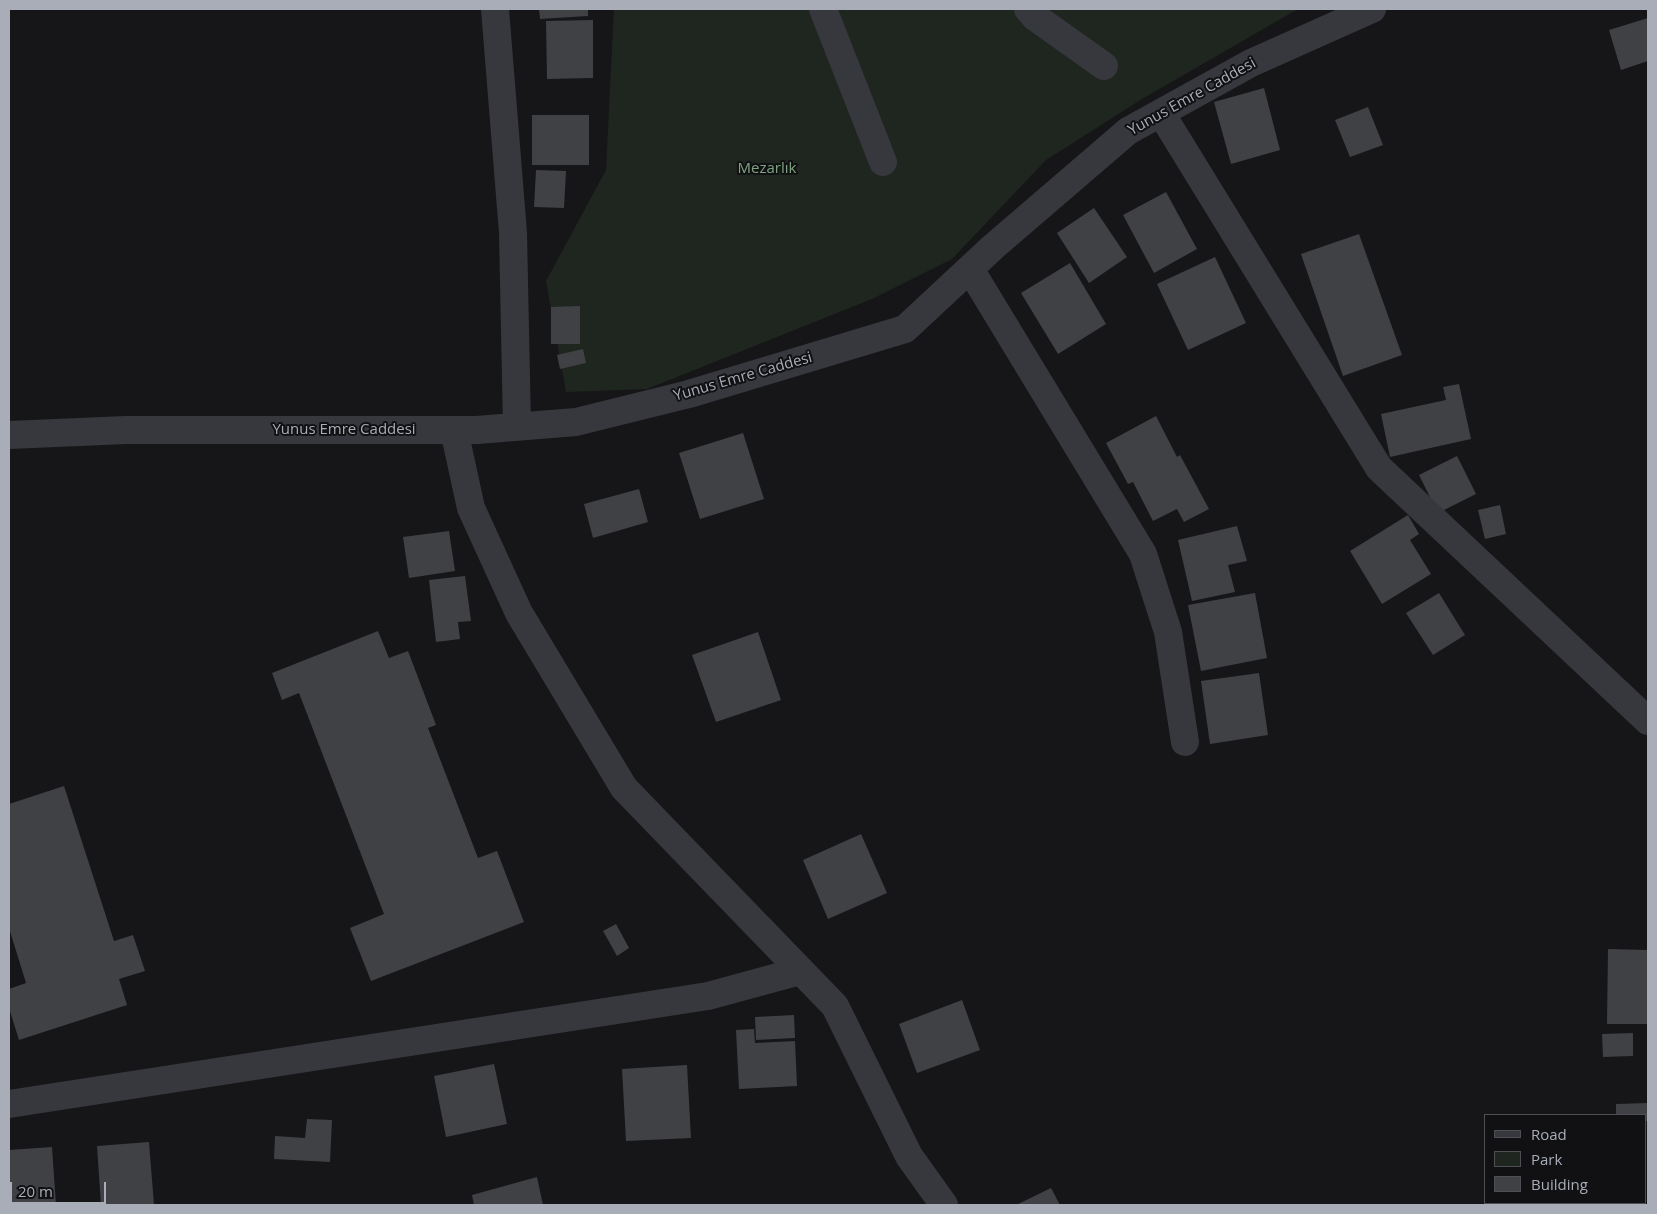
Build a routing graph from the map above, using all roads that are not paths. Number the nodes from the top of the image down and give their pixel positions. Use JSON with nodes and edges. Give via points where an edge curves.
{"nodes":[{"id":1,"x":495,"y":9,"type":"edge"},
{"id":2,"x":823,"y":9,"type":"edge"},
{"id":3,"x":1028,"y":9,"type":"edge"},
{"id":4,"x":1372,"y":9,"type":"edge"},
{"id":5,"x":1104,"y":66,"type":"dead end"},
{"id":6,"x":1161,"y":113,"type":"junction"},
{"id":7,"x":883,"y":162,"type":"dead end"},
{"id":8,"x":970,"y":269,"type":"junction"},
{"id":9,"x":517,"y":426,"type":"junction"},
{"id":10,"x":454,"y":430,"type":"junction"},
{"id":11,"x":9,"y":435,"type":"edge"},
{"id":12,"x":1648,"y":721,"type":"edge"},
{"id":13,"x":1186,"y":742,"type":"dead end"},
{"id":14,"x":800,"y":971,"type":"junction"},
{"id":15,"x":9,"y":1104,"type":"edge"},
{"id":16,"x":944,"y":1205,"type":"edge"}],
"edges":[{"from":1,"to":9,"type":"street","via":[[513,233]]},
{"from":2,"to":7,"type":"street"},
{"from":3,"to":5,"type":"street"},
{"from":4,"to":6,"type":"street","name":"Yunus Emre Caddesi","via":[[1251,63]]},
{"from":6,"to":8,"type":"street","name":"Yunus Emre Caddesi","via":[[1128,131]]},
{"from":6,"to":12,"type":"street","via":[[1379,468]]},
{"from":8,"to":9,"type":"street","name":"Yunus Emre Caddesi","via":[[905,328],[679,396],[576,422]]},
{"from":8,"to":13,"type":"street","via":[[1144,554],[1168,632]]},
{"from":9,"to":10,"type":"street","name":"Yunus Emre Caddesi"},
{"from":10,"to":11,"type":"street","name":"Yunus Emre Caddesi","via":[[126,430]]},
{"from":10,"to":14,"type":"street","via":[[471,508],[519,613],[624,788]]},
{"from":14,"to":15,"type":"street","via":[[708,996]]},
{"from":14,"to":16,"type":"street","via":[[835,1006],[908,1156]]}]}
